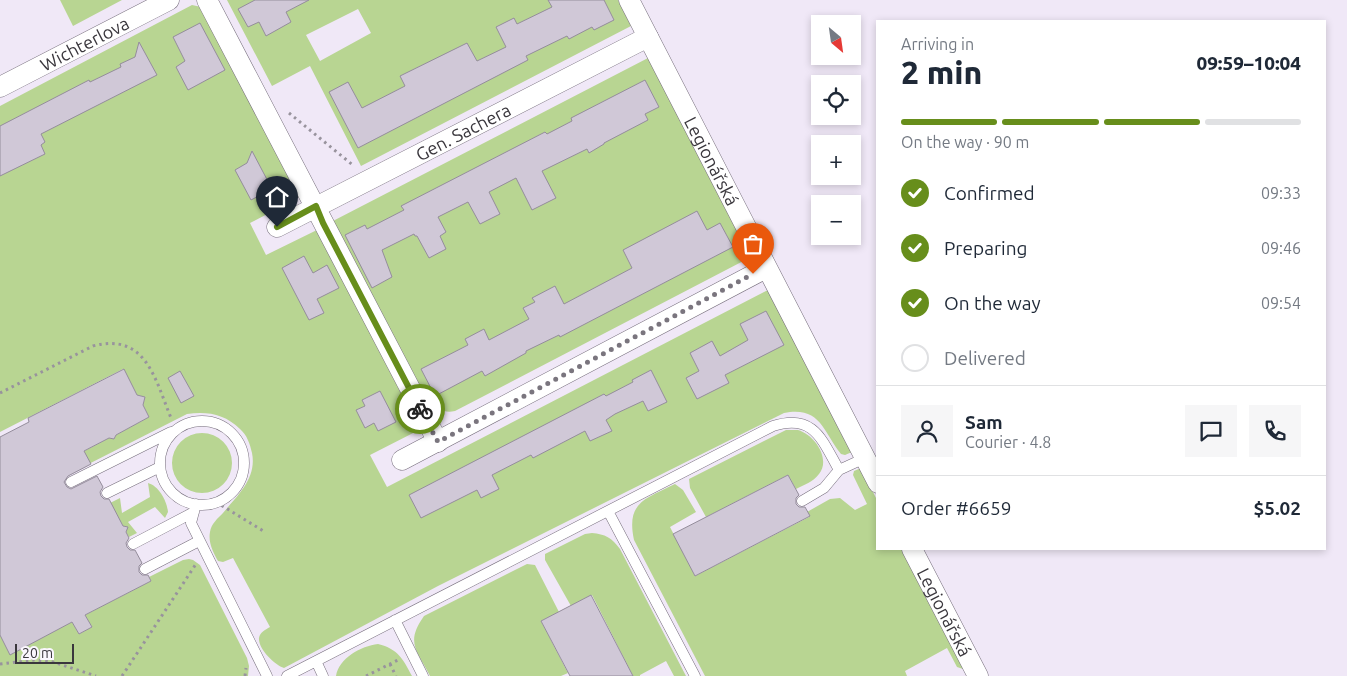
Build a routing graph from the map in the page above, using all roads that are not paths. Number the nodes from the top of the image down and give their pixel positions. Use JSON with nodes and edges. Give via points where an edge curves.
{"nodes":[{"id":1,"x":169,"y":0,"type":"edge"},
{"id":2,"x":207,"y":0,"type":"edge"},
{"id":3,"x":629,"y":0,"type":"edge"},
{"id":4,"x":648,"y":37,"type":"junction"},
{"id":5,"x":0,"y":87,"type":"edge"},
{"id":6,"x":316,"y":206,"type":"junction"},
{"id":7,"x":277,"y":227,"type":"dead end"},
{"id":8,"x":766,"y":268,"type":"junction"},
{"id":9,"x":176,"y":430,"type":"junction"},
{"id":10,"x":438,"y":442,"type":"junction"},
{"id":11,"x":865,"y":458,"type":"junction"},
{"id":12,"x":402,"y":460,"type":"dead end"},
{"id":13,"x":160,"y":467,"type":"junction"},
{"id":14,"x":839,"y":470,"type":"junction"},
{"id":15,"x":876,"y":479,"type":"edge"},
{"id":16,"x":71,"y":482,"type":"dead end"},
{"id":17,"x":107,"y":493,"type":"dead end"},
{"id":18,"x":802,"y":500,"type":"dead end"},
{"id":19,"x":195,"y":508,"type":"junction"},
{"id":20,"x":608,"y":511,"type":"junction"},
{"id":21,"x":199,"y":541,"type":"junction"},
{"id":22,"x":133,"y":544,"type":"dead end"},
{"id":23,"x":912,"y":550,"type":"edge"},
{"id":24,"x":145,"y":569,"type":"dead end"},
{"id":25,"x":395,"y":620,"type":"junction"},
{"id":26,"x":316,"y":661,"type":"junction"},
{"id":27,"x":973,"y":674,"type":"edge"},
{"id":28,"x":267,"y":676,"type":"edge"},
{"id":29,"x":287,"y":676,"type":"edge"},
{"id":30,"x":323,"y":676,"type":"edge"},
{"id":31,"x":424,"y":676,"type":"edge"},
{"id":32,"x":695,"y":676,"type":"edge"}],
"edges":[{"from":1,"to":5,"type":"street","name":"Wichterlova"},
{"from":2,"to":6,"type":"street"},
{"from":3,"to":4,"type":"street","name":"Legionářská"},
{"from":4,"to":6,"type":"street","name":"Gen. Sachera"},
{"from":4,"to":8,"type":"street","name":"Legionářská"},
{"from":6,"to":7,"type":"street","name":"Gen. Sachera"},
{"from":6,"to":10,"type":"street"},
{"from":8,"to":10,"type":"street"},
{"from":8,"to":11,"type":"street","name":"Legionářská"},
{"from":9,"to":13,"type":"lane","via":[[163,447]]},
{"from":9,"to":16,"type":"lane"},
{"from":9,"to":19,"type":"lane","via":[[195,422],[215,423],[228,429],[240,445],[244,459],[241,479],[233,491],[216,502]]},
{"from":10,"to":12,"type":"street"},
{"from":11,"to":14,"type":"lane"},
{"from":11,"to":15,"type":"street","name":"Legionářská"},
{"from":13,"to":17,"type":"lane"},
{"from":13,"to":19,"type":"lane","via":[[172,492]]},
{"from":14,"to":18,"type":"lane","via":[[824,488]]},
{"from":14,"to":20,"type":"lane","via":[[812,428],[798,422],[786,422]]},
{"from":19,"to":21,"type":"lane","via":[[191,524]]},
{"from":19,"to":22,"type":"lane"},
{"from":20,"to":25,"type":"lane"},
{"from":20,"to":32,"type":"lane"},
{"from":21,"to":24,"type":"lane"},
{"from":21,"to":28,"type":"lane"},
{"from":23,"to":27,"type":"street","name":"Legionářská"},
{"from":25,"to":26,"type":"lane"},
{"from":25,"to":31,"type":"lane"},
{"from":26,"to":29,"type":"lane"},
{"from":26,"to":30,"type":"lane"}]}
